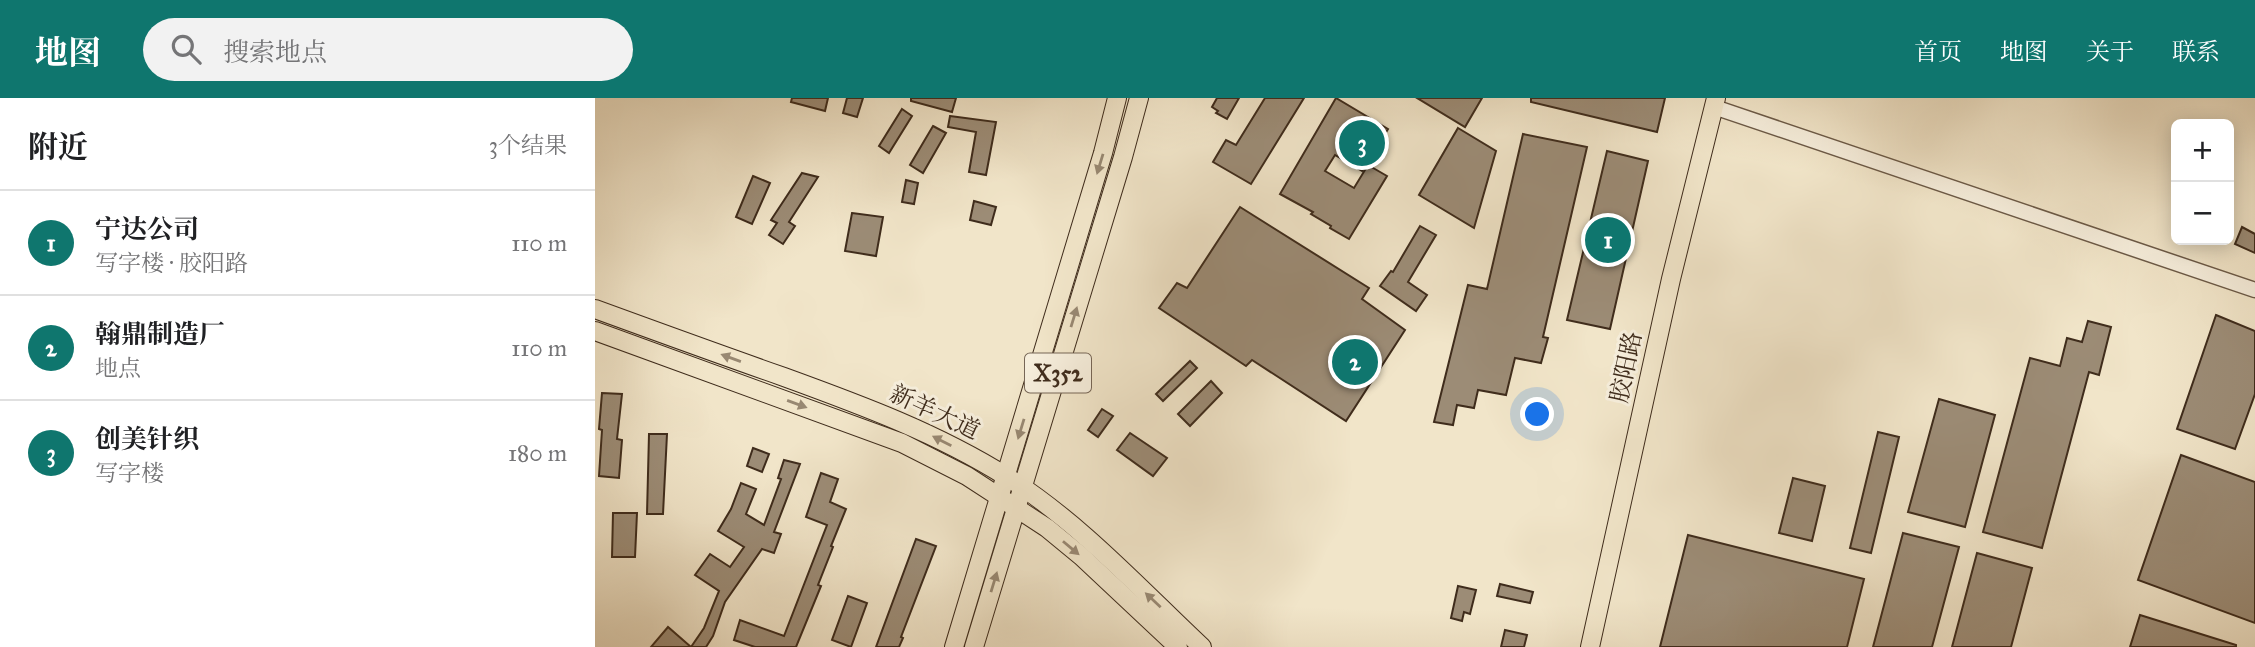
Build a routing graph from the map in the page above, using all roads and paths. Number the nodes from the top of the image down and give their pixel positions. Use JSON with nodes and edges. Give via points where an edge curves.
{"nodes":[{"id":1,"x":1117,"y":98,"type":"edge"},
{"id":2,"x":1139,"y":98,"type":"edge"},
{"id":3,"x":1715,"y":102,"type":"edge"},
{"id":4,"x":2255,"y":290,"type":"edge"},
{"id":5,"x":595,"y":309,"type":"edge"},
{"id":6,"x":595,"y":331,"type":"edge"},
{"id":7,"x":1007,"y":477,"type":"junction"},
{"id":8,"x":1023,"y":488,"type":"junction"},
{"id":9,"x":1000,"y":497,"type":"junction"},
{"id":10,"x":1016,"y":508,"type":"junction"},
{"id":11,"x":954,"y":647,"type":"edge"},
{"id":12,"x":974,"y":647,"type":"edge"},
{"id":13,"x":1178,"y":647,"type":"edge"},
{"id":14,"x":1202,"y":647,"type":"edge"},
{"id":15,"x":1590,"y":647,"type":"edge"}],
"edges":[{"from":1,"to":7,"type":"main road","number":"X352","one_way":true},
{"from":8,"to":2,"type":"main road","number":"X352","one_way":true},
{"from":3,"to":4,"type":"street"},
{"from":3,"to":15,"type":"main road","name":"胶阳路"},
{"from":7,"to":5,"type":"main road","name":"新羊大道","one_way":true,"via":[[923,431],[868,408]]},
{"from":6,"to":9,"type":"main road","name":"新羊大道","one_way":true,"via":[[902,443]]},
{"from":7,"to":8,"type":"main road","name":"新羊大道"},
{"from":7,"to":9,"type":"main road","number":"X352"},
{"from":8,"to":10,"type":"main road","number":"X352"},
{"from":14,"to":8,"type":"main road","name":"新羊大道","one_way":true,"via":[[1080,531]]},
{"from":9,"to":10,"type":"main road","name":"新羊大道"},
{"from":9,"to":11,"type":"main road","number":"X352"},
{"from":12,"to":10,"type":"main road","number":"X352","one_way":true},
{"from":10,"to":13,"type":"main road","name":"新羊大道","one_way":true,"via":[[1081,556]]}]}
